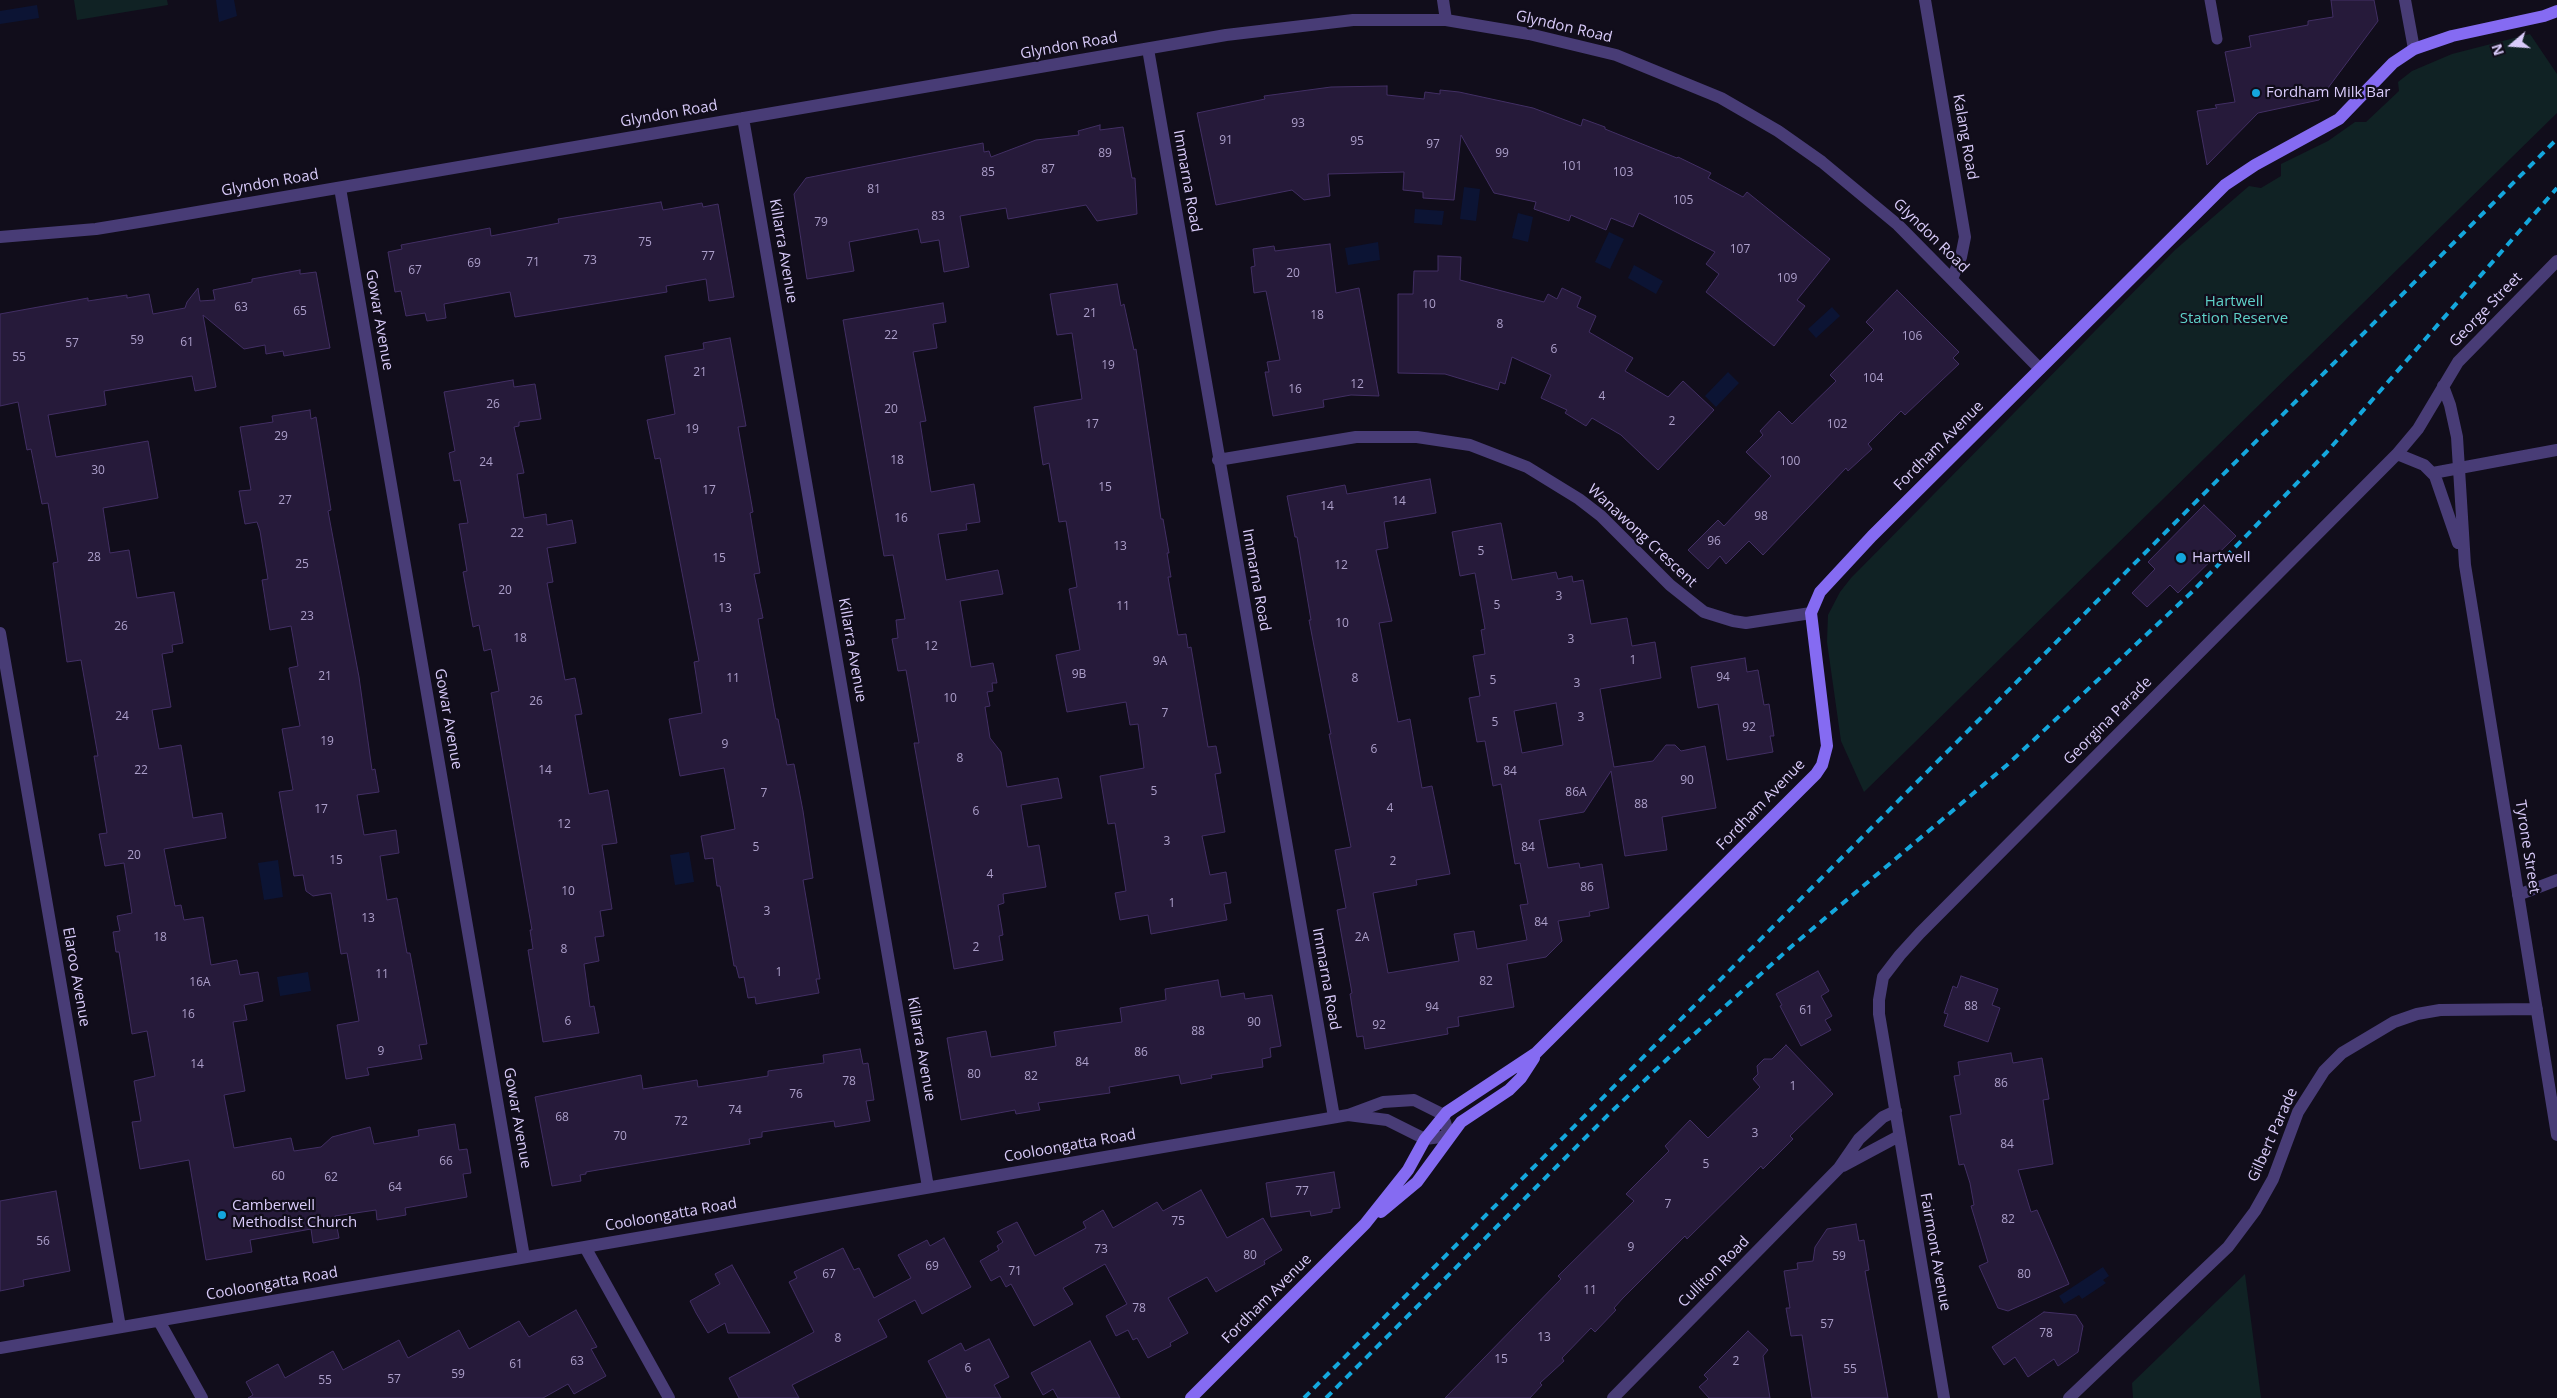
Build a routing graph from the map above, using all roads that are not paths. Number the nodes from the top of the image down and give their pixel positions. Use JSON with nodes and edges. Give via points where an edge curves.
{"nodes":[{"id":1,"x":1443,"y":0,"type":"edge"},
{"id":2,"x":1925,"y":0,"type":"edge"},
{"id":3,"x":2210,"y":0,"type":"edge"},
{"id":4,"x":2405,"y":0,"type":"edge"},
{"id":5,"x":2557,"y":11,"type":"edge"},
{"id":6,"x":1446,"y":20,"type":"junction"},
{"id":7,"x":2217,"y":38,"type":"dead end"},
{"id":8,"x":1148,"y":49,"type":"junction"},
{"id":9,"x":2414,"y":49,"type":"junction"},
{"id":10,"x":743,"y":118,"type":"junction"},
{"id":11,"x":340,"y":188,"type":"junction"},
{"id":12,"x":0,"y":237,"type":"edge"},
{"id":13,"x":2557,"y":261,"type":"edge"},
{"id":14,"x":1952,"y":279,"type":"junction"},
{"id":15,"x":2040,"y":369,"type":"junction"},
{"id":16,"x":2443,"y":386,"type":"junction"},
{"id":17,"x":2557,"y":450,"type":"edge"},
{"id":18,"x":2397,"y":454,"type":"junction"},
{"id":19,"x":1218,"y":460,"type":"junction"},
{"id":20,"x":2459,"y":468,"type":"junction"},
{"id":21,"x":2433,"y":473,"type":"junction"},
{"id":22,"x":2465,"y":564,"type":"junction"},
{"id":23,"x":1811,"y":613,"type":"junction"},
{"id":24,"x":0,"y":633,"type":"edge"},
{"id":25,"x":2557,"y":880,"type":"edge"},
{"id":26,"x":2518,"y":894,"type":"junction"},
{"id":27,"x":2536,"y":1009,"type":"junction"},
{"id":28,"x":1536,"y":1053,"type":"junction"},
{"id":29,"x":1896,"y":1111,"type":"junction"},
{"id":30,"x":1348,"y":1115,"type":"junction"},
{"id":31,"x":1334,"y":1117,"type":"junction"},
{"id":32,"x":1443,"y":1117,"type":"junction"},
{"id":33,"x":2557,"y":1135,"type":"edge"},
{"id":34,"x":1449,"y":1136,"type":"junction"},
{"id":35,"x":1899,"y":1136,"type":"junction"},
{"id":36,"x":1425,"y":1139,"type":"junction"},
{"id":37,"x":1839,"y":1168,"type":"junction"},
{"id":38,"x":928,"y":1187,"type":"junction"},
{"id":39,"x":1365,"y":1224,"type":"junction"},
{"id":40,"x":585,"y":1247,"type":"junction"},
{"id":41,"x":524,"y":1256,"type":"junction"},
{"id":42,"x":159,"y":1320,"type":"junction"},
{"id":43,"x":120,"y":1327,"type":"junction"},
{"id":44,"x":0,"y":1348,"type":"edge"},
{"id":45,"x":202,"y":1398,"type":"edge"},
{"id":46,"x":669,"y":1398,"type":"edge"},
{"id":47,"x":1191,"y":1398,"type":"edge"},
{"id":48,"x":1613,"y":1398,"type":"edge"},
{"id":49,"x":1944,"y":1398,"type":"edge"},
{"id":50,"x":2069,"y":1398,"type":"edge"}],
"edges":[{"from":1,"to":6,"type":"street"},
{"from":2,"to":14,"type":"street","name":"Kalang Road","via":[[1965,237]]},
{"from":3,"to":7,"type":"lane"},
{"from":4,"to":9,"type":"street"},
{"from":5,"to":9,"type":"street","name":"Fordham Avenue","via":[[2452,36]]},
{"from":6,"to":8,"type":"street","name":"Glyndon Road","via":[[1353,20],[1307,24]]},
{"from":6,"to":14,"type":"street","name":"Glyndon Road","via":[[1529,34],[1616,56],[1721,98],[1778,131],[1838,174],[1898,225]]},
{"from":8,"to":10,"type":"street","name":"Glyndon Road"},
{"from":8,"to":19,"type":"street","name":"Immarna Road"},
{"from":9,"to":15,"type":"street","name":"Fordham Avenue","via":[[2393,63],[2339,119],[2225,185]]},
{"from":10,"to":11,"type":"street","name":"Glyndon Road"},
{"from":10,"to":38,"type":"street","name":"Killarra Avenue"},
{"from":11,"to":12,"type":"street","name":"Glyndon Road","via":[[96,229]]},
{"from":11,"to":41,"type":"street","name":"Gowar Avenue"},
{"from":13,"to":16,"type":"street","name":"George Street","via":[[2467,351]]},
{"from":14,"to":15,"type":"street","name":"Glyndon Road"},
{"from":15,"to":23,"type":"street","name":"Fordham Avenue","via":[[1826,584]]},
{"from":16,"to":18,"type":"street","name":"Georgina Parade","via":[[2418,429]]},
{"from":16,"to":20,"type":"street","name":"Tyrone Street","via":[[2454,425]]},
{"from":17,"to":20,"type":"street"},
{"from":18,"to":21,"type":"street","via":[[2415,460]]},
{"from":18,"to":29,"type":"street","name":"Georgina Parade","via":[[1920,933],[1889,968],[1883,977],[1878,1000]]},
{"from":19,"to":23,"type":"street","name":"Wanawong Crescent","via":[[1356,437],[1417,437],[1470,446],[1527,467],[1579,498],[1670,585],[1704,612],[1746,623]]},
{"from":19,"to":31,"type":"street","name":"Immarna Road"},
{"from":20,"to":21,"type":"street"},
{"from":20,"to":22,"type":"street","name":"Tyrone Street"},
{"from":21,"to":22,"type":"street","name":"Tyrone Street"},
{"from":22,"to":26,"type":"street","name":"Tyrone Street"},
{"from":23,"to":28,"type":"street","name":"Fordham Avenue","via":[[1827,746],[1822,765]]},
{"from":24,"to":43,"type":"street","name":"Elaroo Avenue"},
{"from":25,"to":26,"type":"street"},
{"from":26,"to":27,"type":"street","name":"Tyrone Street"},
{"from":27,"to":33,"type":"street","name":"Tyrone Street"},
{"from":27,"to":50,"type":"street","name":"Gilbert Parade","via":[[2440,1010],[2417,1014],[2394,1022],[2342,1053],[2324,1071],[2302,1105],[2273,1179],[2255,1212],[2228,1247]]},
{"from":28,"to":32,"type":"street","name":"Fordham Avenue"},
{"from":28,"to":34,"type":"street","name":"Fordham Avenue","via":[[1526,1071],[1509,1090],[1467,1118]]},
{"from":29,"to":35,"type":"street","name":"Fairmont Avenue"},
{"from":29,"to":37,"type":"street","name":"Culliton Road","via":[[1883,1116],[1859,1139]]},
{"from":30,"to":31,"type":"street","name":"Cooloongatta Road"},
{"from":30,"to":32,"type":"street","name":"Cooloongatta Road","via":[[1376,1104],[1404,1099],[1425,1104]]},
{"from":30,"to":36,"type":"street","name":"Cooloongatta Road","via":[[1382,1119]]},
{"from":31,"to":38,"type":"street","name":"Cooloongatta Road"},
{"from":32,"to":34,"type":"street"},
{"from":32,"to":36,"type":"street","name":"Fordham Avenue"},
{"from":34,"to":36,"type":"street"},
{"from":34,"to":39,"type":"street","name":"Fordham Avenue","via":[[1417,1182]]},
{"from":35,"to":37,"type":"street","name":"Culliton Road"},
{"from":35,"to":49,"type":"street","name":"Fairmont Avenue"},
{"from":36,"to":39,"type":"street","name":"Fordham Avenue","via":[[1408,1170]]},
{"from":37,"to":48,"type":"street","name":"Culliton Road"},
{"from":38,"to":40,"type":"street","name":"Cooloongatta Road"},
{"from":39,"to":47,"type":"street","name":"Fordham Avenue"},
{"from":40,"to":41,"type":"street","name":"Cooloongatta Road"},
{"from":40,"to":46,"type":"street"},
{"from":41,"to":42,"type":"street","name":"Cooloongatta Road"},
{"from":42,"to":43,"type":"street","name":"Cooloongatta Road"},
{"from":42,"to":45,"type":"street"},
{"from":43,"to":44,"type":"street","name":"Cooloongatta Road"}]}
